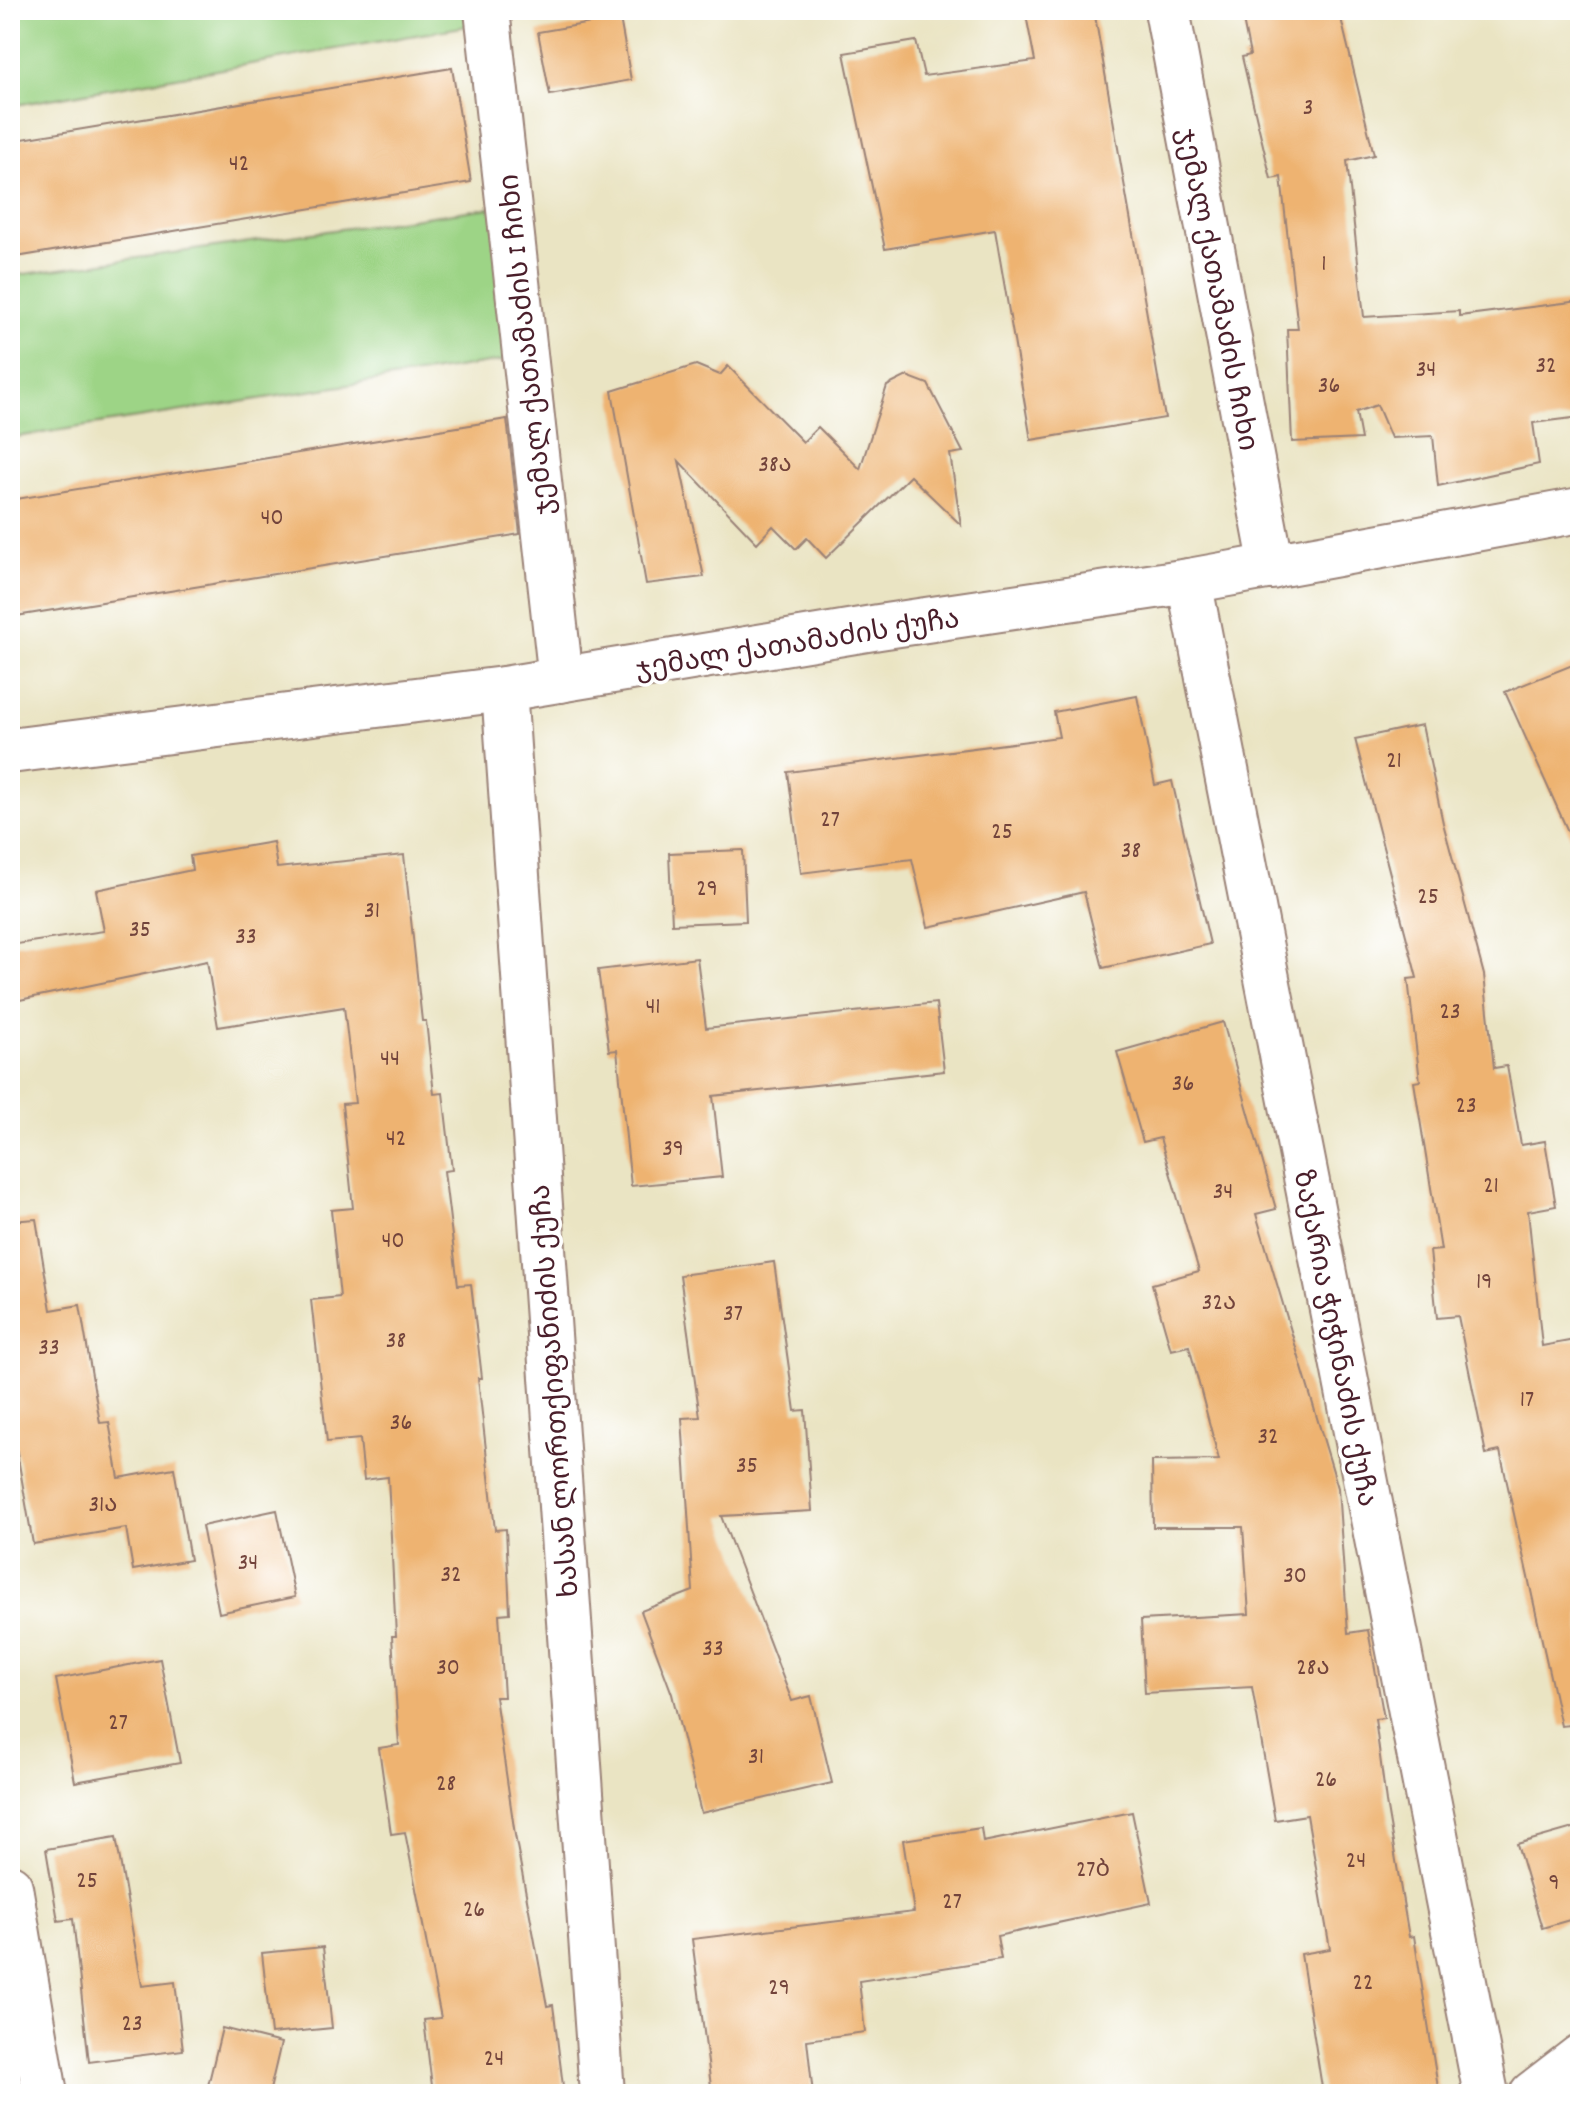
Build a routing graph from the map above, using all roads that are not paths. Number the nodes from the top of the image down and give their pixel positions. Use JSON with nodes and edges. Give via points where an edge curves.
{"nodes":[{"id":1,"x":487,"y":10,"type":"edge"},
{"id":2,"x":1167,"y":10,"type":"edge"},
{"id":3,"x":1580,"y":510,"type":"edge"},
{"id":4,"x":1272,"y":567,"type":"junction"},
{"id":5,"x":1189,"y":581,"type":"junction"},
{"id":6,"x":561,"y":680,"type":"junction"},
{"id":7,"x":504,"y":689,"type":"junction"},
{"id":8,"x":10,"y":751,"type":"edge"},
{"id":9,"x":10,"y":1887,"type":"edge"},
{"id":10,"x":1580,"y":2057,"type":"edge"},
{"id":11,"x":45,"y":2094,"type":"edge"},
{"id":12,"x":602,"y":2094,"type":"edge"},
{"id":13,"x":1486,"y":2094,"type":"edge"},
{"id":14,"x":1532,"y":2094,"type":"edge"}],
"edges":[{"from":1,"to":6,"type":"street","name":"ჯემალ ქათამაძის I ჩიხი"},
{"from":2,"to":4,"type":"street","name":"ჯემალ ქათამაძის ჩიხი"},
{"from":3,"to":4,"type":"street","name":"ჯემალ ქათამაძის ქუჩა"},
{"from":4,"to":5,"type":"street","name":"ჯემალ ქათამაძის ქუჩა"},
{"from":5,"to":6,"type":"street","name":"ჯემალ ქათამაძის ქუჩა"},
{"from":5,"to":13,"type":"street","name":"ზაქარია ჭიჭინაძის ქუჩა"},
{"from":6,"to":7,"type":"street","name":"ჯემალ ქათამაძის ქუჩა"},
{"from":7,"to":8,"type":"street","name":"ჯემალ ქათამაძის ქუჩა"},
{"from":7,"to":12,"type":"street","name":"ხასან ლორთქიფანიძის ქუჩა"},
{"from":9,"to":11,"type":"street"},
{"from":10,"to":14,"type":"street"}]}
